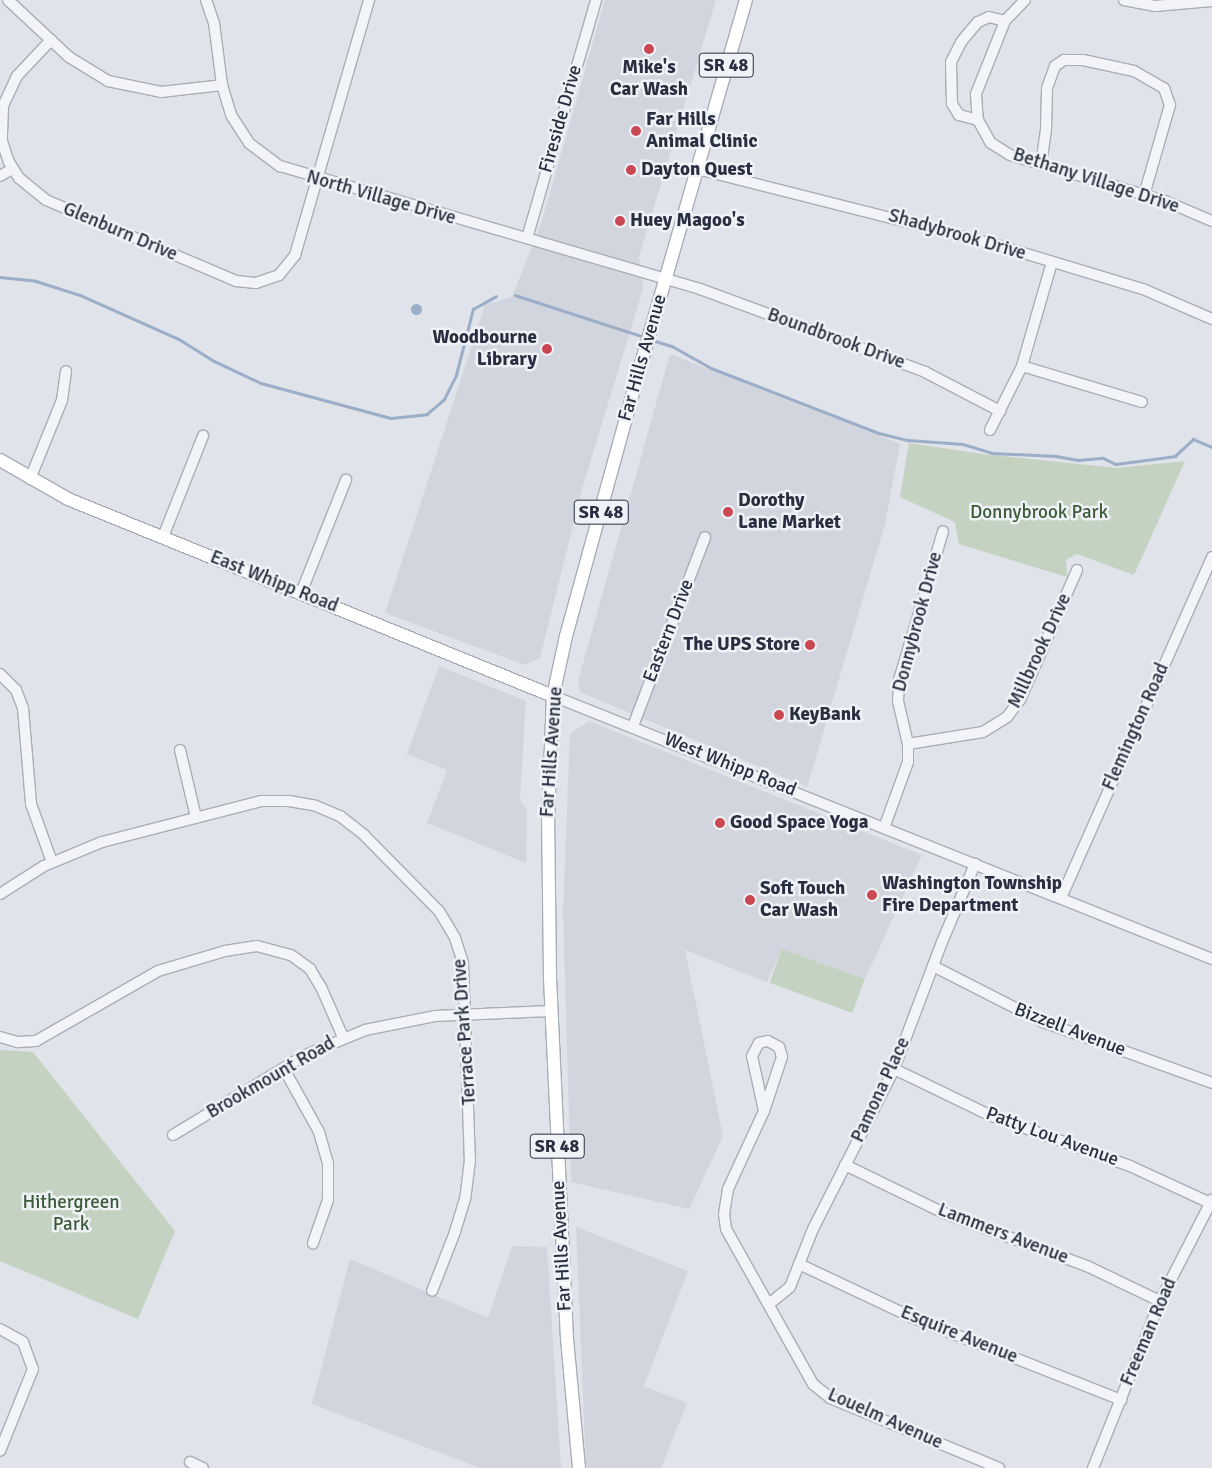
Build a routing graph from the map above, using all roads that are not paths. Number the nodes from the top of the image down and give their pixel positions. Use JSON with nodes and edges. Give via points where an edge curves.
{"nodes":[{"id":1,"x":8,"y":0,"type":"edge"},
{"id":2,"x":206,"y":0,"type":"edge"},
{"id":3,"x":369,"y":0,"type":"edge"},
{"id":4,"x":596,"y":0,"type":"edge"},
{"id":5,"x":746,"y":0,"type":"edge"},
{"id":6,"x":1025,"y":0,"type":"edge"},
{"id":7,"x":1124,"y":0,"type":"edge"},
{"id":8,"x":1212,"y":1,"type":"edge"},
{"id":9,"x":1005,"y":20,"type":"junction"},
{"id":10,"x":50,"y":40,"type":"junction"},
{"id":11,"x":222,"y":85,"type":"junction"},
{"id":12,"x":978,"y":120,"type":"junction"},
{"id":13,"x":1041,"y":165,"type":"junction"},
{"id":14,"x":12,"y":169,"type":"junction"},
{"id":15,"x":697,"y":169,"type":"junction"},
{"id":16,"x":0,"y":176,"type":"edge"},
{"id":17,"x":318,"y":180,"type":"junction"},
{"id":18,"x":1144,"y":194,"type":"junction"},
{"id":19,"x":1212,"y":221,"type":"edge"},
{"id":20,"x":527,"y":238,"type":"junction"},
{"id":21,"x":1052,"y":262,"type":"junction"},
{"id":22,"x":666,"y":279,"type":"junction"},
{"id":23,"x":1212,"y":319,"type":"edge"},
{"id":24,"x":1022,"y":366,"type":"junction"},
{"id":25,"x":66,"y":371,"type":"dead end"},
{"id":26,"x":1142,"y":402,"type":"dead end"},
{"id":27,"x":1000,"y":410,"type":"junction"},
{"id":28,"x":990,"y":430,"type":"dead end"},
{"id":29,"x":203,"y":436,"type":"dead end"},
{"id":30,"x":0,"y":460,"type":"edge"},
{"id":31,"x":30,"y":479,"type":"junction"},
{"id":32,"x":346,"y":480,"type":"dead end"},
{"id":33,"x":943,"y":531,"type":"dead end"},
{"id":34,"x":163,"y":537,"type":"junction"},
{"id":35,"x":705,"y":537,"type":"dead end"},
{"id":36,"x":1212,"y":557,"type":"edge"},
{"id":37,"x":1077,"y":570,"type":"dead end"},
{"id":38,"x":301,"y":593,"type":"junction"},
{"id":39,"x":0,"y":674,"type":"edge"},
{"id":40,"x":553,"y":696,"type":"junction"},
{"id":41,"x":633,"y":726,"type":"junction"},
{"id":42,"x":908,"y":744,"type":"junction"},
{"id":43,"x":180,"y":750,"type":"dead end"},
{"id":44,"x":196,"y":817,"type":"junction"},
{"id":45,"x":884,"y":828,"type":"junction"},
{"id":46,"x":52,"y":862,"type":"junction"},
{"id":47,"x":975,"y":864,"type":"junction"},
{"id":48,"x":0,"y":894,"type":"edge"},
{"id":49,"x":1061,"y":898,"type":"junction"},
{"id":50,"x":1212,"y":959,"type":"edge"},
{"id":51,"x":932,"y":966,"type":"junction"},
{"id":52,"x":551,"y":1011,"type":"junction"},
{"id":53,"x":466,"y":1015,"type":"junction"},
{"id":54,"x":0,"y":1037,"type":"edge"},
{"id":55,"x":343,"y":1037,"type":"junction"},
{"id":56,"x":284,"y":1069,"type":"junction"},
{"id":57,"x":894,"y":1069,"type":"junction"},
{"id":58,"x":1212,"y":1083,"type":"edge"},
{"id":59,"x":764,"y":1111,"type":"junction"},
{"id":60,"x":174,"y":1135,"type":"dead end"},
{"id":61,"x":845,"y":1165,"type":"junction"},
{"id":62,"x":1211,"y":1202,"type":"edge"},
{"id":63,"x":313,"y":1243,"type":"dead end"},
{"id":64,"x":798,"y":1264,"type":"junction"},
{"id":65,"x":432,"y":1291,"type":"dead end"},
{"id":66,"x":1160,"y":1301,"type":"junction"},
{"id":67,"x":769,"y":1304,"type":"junction"},
{"id":68,"x":0,"y":1329,"type":"edge"},
{"id":69,"x":1121,"y":1400,"type":"junction"},
{"id":70,"x":0,"y":1451,"type":"edge"},
{"id":71,"x":190,"y":1462,"type":"dead end"},
{"id":72,"x":203,"y":1468,"type":"edge"},
{"id":73,"x":579,"y":1468,"type":"edge"},
{"id":74,"x":999,"y":1468,"type":"edge"},
{"id":75,"x":1093,"y":1468,"type":"edge"}],
"edges":[{"from":1,"to":10,"type":"street"},
{"from":2,"to":11,"type":"street","name":"North Village Drive","via":[[214,23]]},
{"from":3,"to":17,"type":"street","name":"Glenburn Drive"},
{"from":4,"to":20,"type":"street","name":"Fireside Drive"},
{"from":5,"to":15,"type":"main road","name":"Far Hills Avenue","number":"SR 48"},
{"from":6,"to":9,"type":"street","name":"Bethany Village Drive"},
{"from":7,"to":8,"type":"street","via":[[1155,6]]},
{"from":9,"to":12,"type":"street","name":"Bethany Village Drive","via":[[976,94]]},
{"from":9,"to":12,"type":"street","via":[[989,18],[978,22],[961,42],[952,62],[952,104],[959,116]]},
{"from":10,"to":11,"type":"street","via":[[81,66],[126,87],[161,92]]},
{"from":10,"to":14,"type":"street","name":"Glenburn Drive","via":[[17,76],[3,106],[2,141]]},
{"from":11,"to":17,"type":"street","name":"North Village Drive","via":[[230,115],[249,143],[280,166]]},
{"from":12,"to":13,"type":"street","name":"Bethany Village Drive","via":[[986,136],[999,149]]},
{"from":13,"to":18,"type":"street","name":"Bethany Village Drive"},
{"from":13,"to":18,"type":"street","via":[[1047,88],[1052,71],[1059,63],[1070,60],[1108,64],[1134,71],[1164,88],[1170,99]]},
{"from":14,"to":16,"type":"street"},
{"from":14,"to":17,"type":"street","name":"Glenburn Drive","via":[[28,187],[46,200],[247,283],[272,279],[291,263]]},
{"from":15,"to":21,"type":"street","name":"Shadybrook Drive","via":[[918,222]]},
{"from":15,"to":22,"type":"main road","name":"Far Hills Avenue","number":"SR 48"},
{"from":17,"to":20,"type":"street","name":"North Village Drive"},
{"from":18,"to":19,"type":"street","name":"Bethany Village Drive"},
{"from":20,"to":22,"type":"street","name":"North Village Drive"},
{"from":21,"to":23,"type":"street","name":"Shadybrook Drive","via":[[1162,295]]},
{"from":21,"to":24,"type":"street"},
{"from":22,"to":27,"type":"street","name":"Boundbrook Drive","via":[[925,372]]},
{"from":22,"to":40,"type":"main road","name":"Far Hills Avenue","number":"SR 48","via":[[566,636]]},
{"from":24,"to":26,"type":"street"},
{"from":24,"to":27,"type":"street"},
{"from":25,"to":31,"type":"street","via":[[62,400]]},
{"from":27,"to":28,"type":"street"},
{"from":29,"to":34,"type":"street"},
{"from":30,"to":31,"type":"main road","name":"East Whipp Road"},
{"from":31,"to":34,"type":"main road","name":"East Whipp Road","via":[[68,499]]},
{"from":32,"to":38,"type":"street"},
{"from":33,"to":42,"type":"street","name":"Donnybrook Drive","via":[[898,685],[899,712]]},
{"from":34,"to":38,"type":"main road","name":"East Whipp Road"},
{"from":35,"to":41,"type":"street","name":"Eastern Drive"},
{"from":36,"to":49,"type":"street","name":"Flemington Road"},
{"from":37,"to":42,"type":"street","name":"Millbrook Drive","via":[[1020,700],[1007,717],[983,732]]},
{"from":38,"to":40,"type":"main road","name":"East Whipp Road"},
{"from":39,"to":46,"type":"street","via":[[16,690],[23,708],[31,804]]},
{"from":40,"to":41,"type":"street","name":"West Whipp Road"},
{"from":40,"to":52,"type":"main road","name":"Far Hills Avenue","number":"SR 48","via":[[548,813]]},
{"from":41,"to":45,"type":"street","name":"West Whipp Road"},
{"from":42,"to":45,"type":"street","name":"Donnybrook Drive","via":[[906,772]]},
{"from":43,"to":44,"type":"street"},
{"from":44,"to":46,"type":"street","name":"Terrace Park Drive","via":[[102,842]]},
{"from":44,"to":53,"type":"street","name":"Terrace Park Drive","via":[[262,802],[289,800],[316,806],[346,820],[382,852],[447,922],[463,963]]},
{"from":45,"to":47,"type":"street","name":"West Whipp Road"},
{"from":46,"to":48,"type":"street","name":"Terrace Park Drive"},
{"from":47,"to":49,"type":"street","name":"West Whipp Road"},
{"from":47,"to":51,"type":"street","name":"Pamona Place"},
{"from":49,"to":50,"type":"street","name":"West Whipp Road"},
{"from":51,"to":57,"type":"street","name":"Pamona Place"},
{"from":51,"to":58,"type":"street","name":"Bizzell Avenue","via":[[1043,1022]]},
{"from":52,"to":53,"type":"street","name":"Brookmount Road"},
{"from":52,"to":73,"type":"main road","name":"Far Hills Avenue","number":"SR 48","via":[[567,1339]]},
{"from":53,"to":55,"type":"street","name":"Brookmount Road","via":[[411,1019]]},
{"from":53,"to":65,"type":"street","name":"Terrace Park Drive","via":[[471,1133],[468,1181],[455,1232]]},
{"from":54,"to":55,"type":"street","via":[[18,1042],[36,1041],[158,970],[225,951],[257,946],[286,953],[310,970],[322,986]]},
{"from":55,"to":56,"type":"street","name":"Brookmount Road"},
{"from":56,"to":60,"type":"street","name":"Brookmount Road"},
{"from":56,"to":63,"type":"street","via":[[319,1132],[328,1162],[328,1200]]},
{"from":57,"to":61,"type":"street","name":"Pamona Place"},
{"from":57,"to":62,"type":"street","name":"Patty Lou Avenue","via":[[1018,1127],[1130,1166]]},
{"from":59,"to":59,"type":"street","via":[[782,1057],[779,1047],[768,1040],[759,1043],[752,1056]]},
{"from":59,"to":67,"type":"street","name":"Louelm Avenue","via":[[728,1190],[724,1214],[730,1239]]},
{"from":61,"to":64,"type":"street","name":"Pamona Place"},
{"from":61,"to":66,"type":"street","name":"Lammers Avenue","via":[[944,1213],[1089,1267]]},
{"from":62,"to":66,"type":"street","name":"Freeman Road"},
{"from":64,"to":67,"type":"street","name":"Pamona Place","via":[[790,1287]]},
{"from":64,"to":69,"type":"street","name":"Esquire Avenue","via":[[913,1318]]},
{"from":66,"to":69,"type":"street","name":"Freeman Road"},
{"from":67,"to":74,"type":"street","name":"Louelm Avenue","via":[[813,1384],[824,1394]]},
{"from":68,"to":70,"type":"street","via":[[23,1342],[33,1368]]},
{"from":69,"to":75,"type":"street","name":"Freeman Road"},
{"from":71,"to":72,"type":"street"}]}
